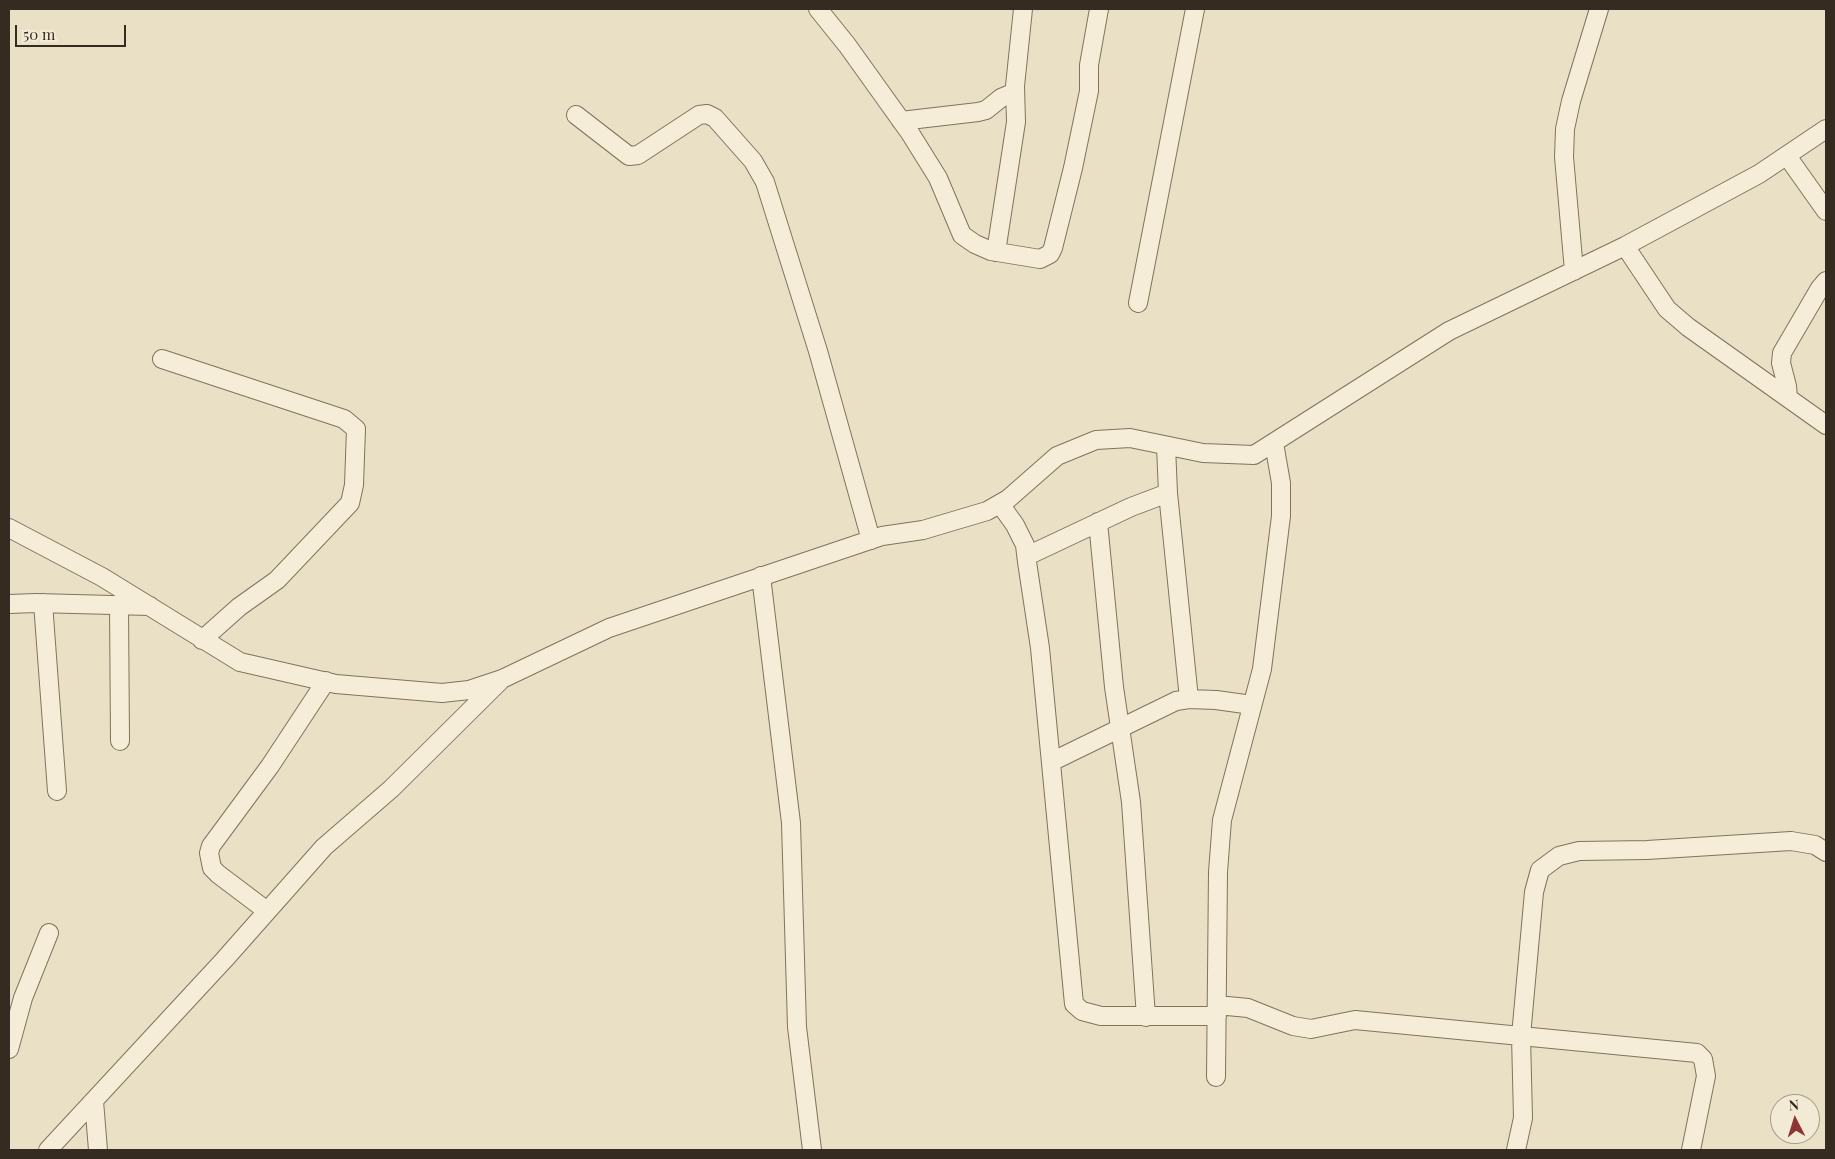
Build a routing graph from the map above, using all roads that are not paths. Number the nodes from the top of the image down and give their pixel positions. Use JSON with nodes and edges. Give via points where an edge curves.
{"nodes":[{"id":1,"x":818,"y":9,"type":"edge"},
{"id":2,"x":1023,"y":9,"type":"edge"},
{"id":3,"x":1100,"y":9,"type":"edge"},
{"id":4,"x":1195,"y":9,"type":"edge"},
{"id":5,"x":1599,"y":9,"type":"edge"},
{"id":6,"x":1015,"y":92,"type":"junction"},
{"id":7,"x":576,"y":115,"type":"dead end"},
{"id":8,"x":901,"y":121,"type":"junction"},
{"id":9,"x":1826,"y":130,"type":"edge"},
{"id":10,"x":1787,"y":156,"type":"junction"},
{"id":11,"x":1826,"y":211,"type":"edge"},
{"id":12,"x":1625,"y":246,"type":"junction"},
{"id":13,"x":996,"y":252,"type":"junction"},
{"id":14,"x":1574,"y":270,"type":"junction"},
{"id":15,"x":1826,"y":281,"type":"edge"},
{"id":16,"x":1138,"y":303,"type":"dead end"},
{"id":17,"x":162,"y":359,"type":"dead end"},
{"id":18,"x":1788,"y":398,"type":"junction"},
{"id":19,"x":1826,"y":425,"type":"edge"},
{"id":20,"x":1274,"y":442,"type":"junction"},
{"id":21,"x":1166,"y":446,"type":"junction"},
{"id":22,"x":1168,"y":493,"type":"junction"},
{"id":23,"x":1000,"y":504,"type":"junction"},
{"id":24,"x":1098,"y":522,"type":"junction"},
{"id":25,"x":9,"y":528,"type":"edge"},
{"id":26,"x":871,"y":540,"type":"junction"},
{"id":27,"x":1026,"y":556,"type":"junction"},
{"id":28,"x":761,"y":576,"type":"junction"},
{"id":29,"x":43,"y":603,"type":"junction"},
{"id":30,"x":9,"y":604,"type":"edge"},
{"id":31,"x":120,"y":605,"type":"junction"},
{"id":32,"x":153,"y":606,"type":"junction"},
{"id":33,"x":202,"y":640,"type":"junction"},
{"id":34,"x":502,"y":679,"type":"junction"},
{"id":35,"x":326,"y":681,"type":"junction"},
{"id":36,"x":1188,"y":699,"type":"junction"},
{"id":37,"x":1252,"y":705,"type":"junction"},
{"id":38,"x":1119,"y":728,"type":"junction"},
{"id":39,"x":120,"y":741,"type":"dead end"},
{"id":40,"x":1051,"y":762,"type":"junction"},
{"id":41,"x":57,"y":791,"type":"dead end"},
{"id":42,"x":1826,"y":852,"type":"edge"},
{"id":43,"x":267,"y":911,"type":"junction"},
{"id":44,"x":49,"y":933,"type":"dead end"},
{"id":45,"x":1217,"y":1011,"type":"junction"},
{"id":46,"x":1146,"y":1017,"type":"junction"},
{"id":47,"x":1522,"y":1036,"type":"junction"},
{"id":48,"x":9,"y":1049,"type":"edge"},
{"id":49,"x":1216,"y":1077,"type":"dead end"},
{"id":50,"x":94,"y":1101,"type":"junction"},
{"id":51,"x":48,"y":1150,"type":"edge"},
{"id":52,"x":98,"y":1150,"type":"edge"},
{"id":53,"x":812,"y":1150,"type":"edge"},
{"id":54,"x":1516,"y":1150,"type":"edge"},
{"id":55,"x":1691,"y":1150,"type":"edge"}],
"edges":[{"from":1,"to":8,"type":"street"},
{"from":2,"to":6,"type":"street"},
{"from":3,"to":13,"type":"street","via":[[1089,65],[1089,91],[1053,248],[1050,254],[1040,259]]},
{"from":4,"to":16,"type":"street"},
{"from":5,"to":14,"type":"street","via":[[1565,129],[1564,157]]},
{"from":6,"to":8,"type":"street","via":[[986,110]]},
{"from":6,"to":13,"type":"street","via":[[1016,122]]},
{"from":7,"to":26,"type":"street","via":[[629,156],[638,155],[699,115],[707,114],[715,118],[753,161],[765,182],[815,342]]},
{"from":8,"to":13,"type":"street","via":[[938,178],[962,236]]},
{"from":9,"to":10,"type":"street"},
{"from":10,"to":11,"type":"street"},
{"from":10,"to":12,"type":"street"},
{"from":12,"to":14,"type":"street"},
{"from":12,"to":18,"type":"street","via":[[1667,309]]},
{"from":14,"to":20,"type":"street","via":[[1449,331]]},
{"from":15,"to":18,"type":"street","via":[[1782,353]]},
{"from":17,"to":33,"type":"street","via":[[344,418],[356,429],[354,485],[350,503],[277,580],[239,607]]},
{"from":18,"to":19,"type":"street"},
{"from":20,"to":21,"type":"street","via":[[1254,455],[1203,453]]},
{"from":20,"to":37,"type":"street","via":[[1281,483],[1281,516],[1262,669]]},
{"from":21,"to":22,"type":"street"},
{"from":21,"to":23,"type":"street","via":[[1116,438],[1077,446],[1057,456]]},
{"from":22,"to":24,"type":"street"},
{"from":22,"to":36,"type":"street"},
{"from":23,"to":26,"type":"street","via":[[954,522]]},
{"from":23,"to":27,"type":"street","via":[[1025,545]]},
{"from":24,"to":27,"type":"street"},
{"from":24,"to":38,"type":"street"},
{"from":25,"to":32,"type":"street"},
{"from":26,"to":28,"type":"street"},
{"from":27,"to":40,"type":"street","via":[[1040,648]]},
{"from":28,"to":34,"type":"street","via":[[609,628]]},
{"from":28,"to":53,"type":"street","via":[[791,823],[797,1027]]},
{"from":29,"to":30,"type":"street"},
{"from":29,"to":31,"type":"street"},
{"from":29,"to":41,"type":"street"},
{"from":31,"to":32,"type":"street"},
{"from":31,"to":39,"type":"street"},
{"from":32,"to":33,"type":"street"},
{"from":33,"to":35,"type":"street","via":[[240,662]]},
{"from":34,"to":35,"type":"street","via":[[470,690],[442,693]]},
{"from":34,"to":43,"type":"street","via":[[391,789],[324,847]]},
{"from":35,"to":43,"type":"street","via":[[209,853],[212,868]]},
{"from":36,"to":37,"type":"street"},
{"from":36,"to":38,"type":"street","via":[[1176,701]]},
{"from":37,"to":45,"type":"street","via":[[1222,820],[1218,872]]},
{"from":38,"to":40,"type":"street"},
{"from":38,"to":46,"type":"street","via":[[1131,802]]},
{"from":40,"to":46,"type":"street","via":[[1074,1004],[1090,1015]]},
{"from":42,"to":47,"type":"street","via":[[1815,845],[1791,841],[1579,851],[1559,856],[1540,870],[1534,892]]},
{"from":43,"to":50,"type":"street"},
{"from":44,"to":48,"type":"street","via":[[23,998]]},
{"from":45,"to":46,"type":"street"},
{"from":45,"to":47,"type":"street","via":[[1248,1008],[1293,1026],[1310,1029],[1355,1020]]},
{"from":45,"to":49,"type":"street"},
{"from":47,"to":54,"type":"street","via":[[1523,1118]]},
{"from":47,"to":55,"type":"street","via":[[1697,1053],[1703,1059],[1706,1076]]},
{"from":50,"to":51,"type":"street"},
{"from":50,"to":52,"type":"street"}]}
